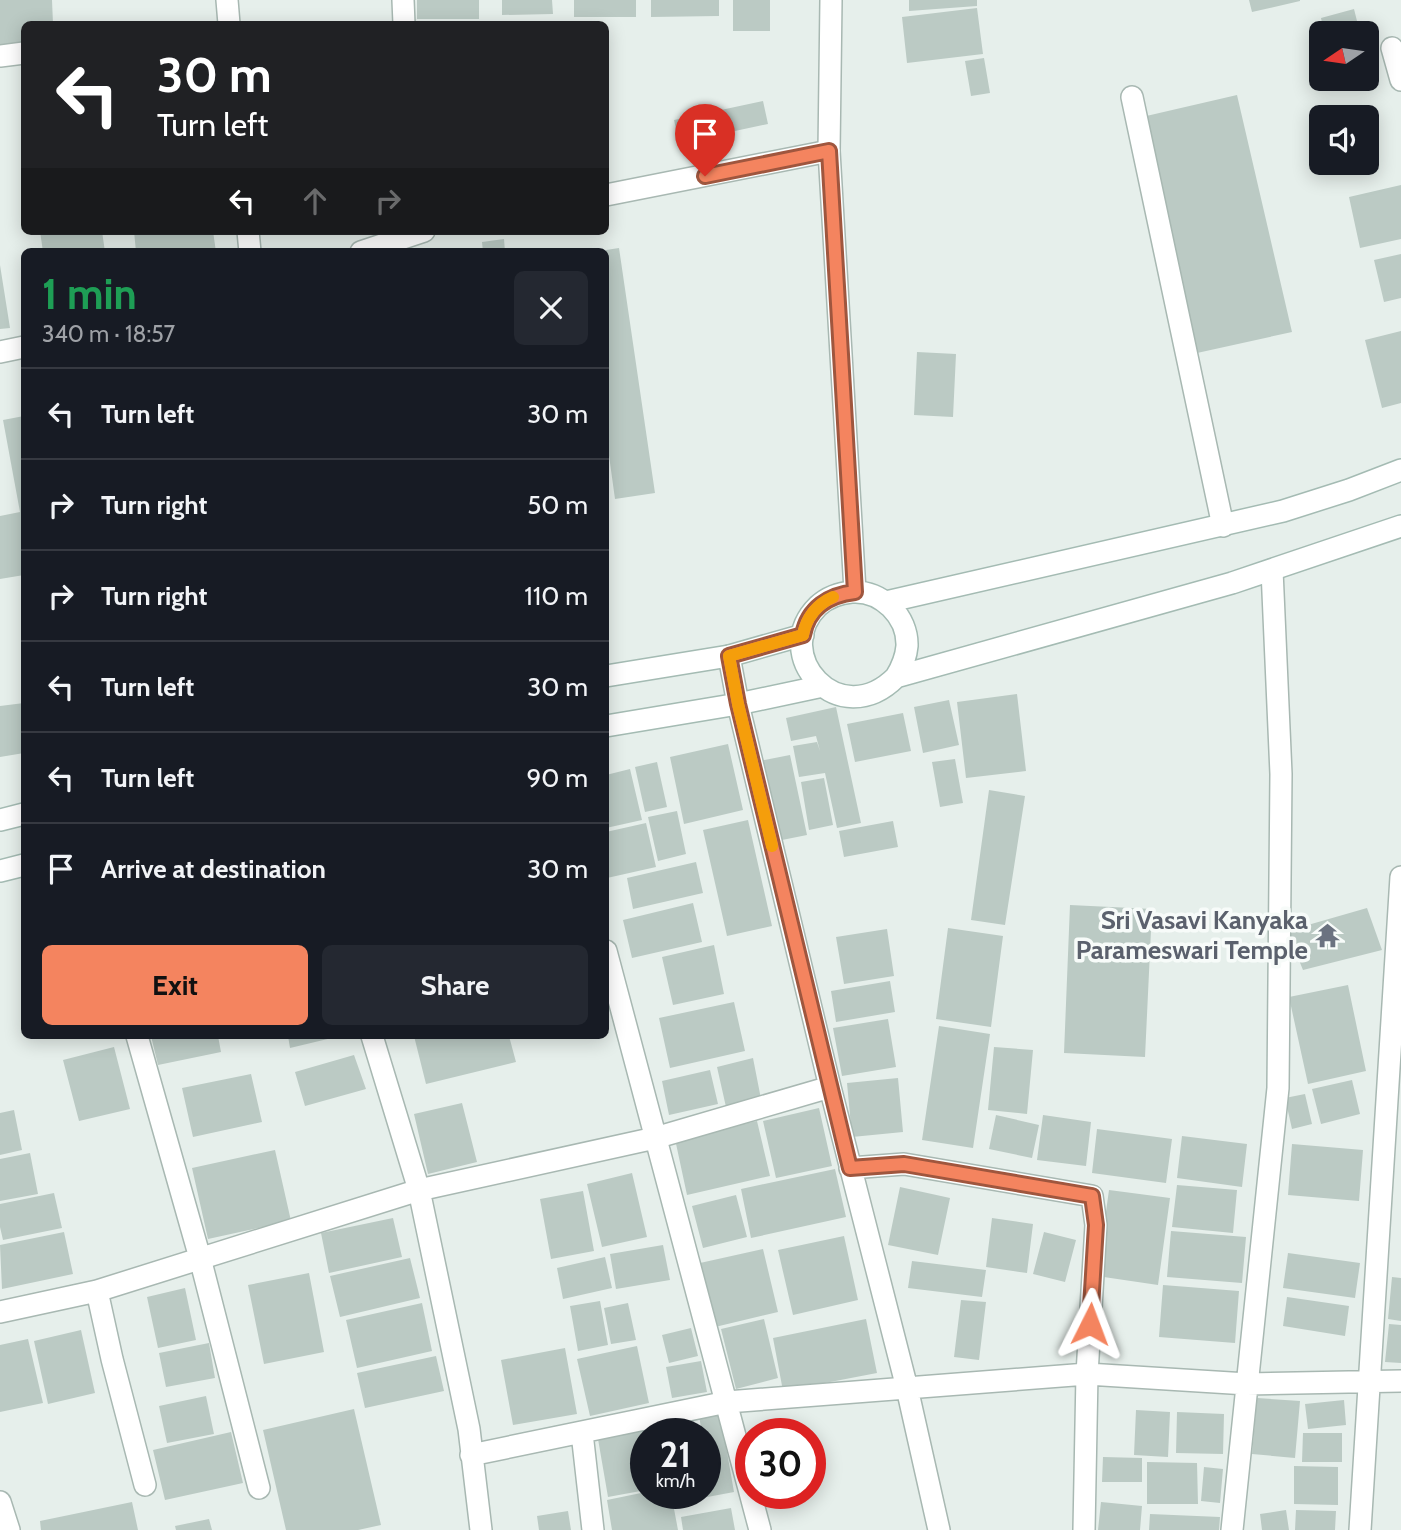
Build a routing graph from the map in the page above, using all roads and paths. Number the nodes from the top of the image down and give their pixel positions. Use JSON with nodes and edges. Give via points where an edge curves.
{"nodes":[{"id":1,"x":227,"y":0,"type":"edge"},
{"id":2,"x":404,"y":0,"type":"edge"},
{"id":3,"x":831,"y":0,"type":"edge"},
{"id":4,"x":229,"y":21,"type":"edge"},
{"id":5,"x":404,"y":21,"type":"edge"},
{"id":6,"x":1392,"y":48,"type":"dead end"},
{"id":7,"x":21,"y":54,"type":"edge"},
{"id":8,"x":0,"y":56,"type":"edge"},
{"id":9,"x":1401,"y":80,"type":"edge"},
{"id":10,"x":1132,"y":97,"type":"dead end"},
{"id":11,"x":829,"y":151,"type":"junction"},
{"id":12,"x":609,"y":194,"type":"edge"},
{"id":13,"x":412,"y":235,"type":"edge"},
{"id":14,"x":373,"y":248,"type":"edge"},
{"id":15,"x":21,"y":348,"type":"edge"},
{"id":16,"x":0,"y":352,"type":"edge"},
{"id":17,"x":1401,"y":470,"type":"edge"},
{"id":18,"x":1223,"y":526,"type":"junction"},
{"id":19,"x":1401,"y":526,"type":"edge"},
{"id":20,"x":1272,"y":570,"type":"junction"},
{"id":21,"x":855,"y":592,"type":"junction"},
{"id":22,"x":886,"y":602,"type":"junction"},
{"id":23,"x":803,"y":635,"type":"junction"},
{"id":24,"x":729,"y":656,"type":"junction"},
{"id":25,"x":609,"y":676,"type":"edge"},
{"id":26,"x":896,"y":677,"type":"junction"},
{"id":27,"x":823,"y":687,"type":"junction"},
{"id":28,"x":738,"y":704,"type":"junction"},
{"id":29,"x":609,"y":726,"type":"edge"},
{"id":30,"x":21,"y":815,"type":"edge"},
{"id":31,"x":0,"y":820,"type":"edge"},
{"id":32,"x":21,"y":866,"type":"edge"},
{"id":33,"x":0,"y":871,"type":"edge"},
{"id":34,"x":1401,"y":877,"type":"edge"},
{"id":35,"x":609,"y":962,"type":"edge"},
{"id":36,"x":138,"y":1039,"type":"edge"},
{"id":37,"x":373,"y":1039,"type":"edge"},
{"id":38,"x":830,"y":1087,"type":"junction"},
{"id":39,"x":655,"y":1138,"type":"junction"},
{"id":40,"x":850,"y":1168,"type":"junction"},
{"id":41,"x":419,"y":1190,"type":"junction"},
{"id":42,"x":200,"y":1258,"type":"junction"},
{"id":43,"x":97,"y":1291,"type":"junction"},
{"id":44,"x":0,"y":1312,"type":"edge"},
{"id":45,"x":1087,"y":1374,"type":"junction"},
{"id":46,"x":1401,"y":1381,"type":"edge"},
{"id":47,"x":1368,"y":1382,"type":"junction"},
{"id":48,"x":1247,"y":1384,"type":"junction"},
{"id":49,"x":907,"y":1388,"type":"junction"},
{"id":50,"x":727,"y":1402,"type":"junction"},
{"id":51,"x":582,"y":1433,"type":"junction"},
{"id":52,"x":471,"y":1455,"type":"junction"},
{"id":53,"x":145,"y":1485,"type":"dead end"},
{"id":54,"x":259,"y":1488,"type":"dead end"},
{"id":55,"x":0,"y":1502,"type":"edge"},
{"id":56,"x":9,"y":1530,"type":"edge"},
{"id":57,"x":481,"y":1530,"type":"edge"},
{"id":58,"x":593,"y":1530,"type":"edge"},
{"id":59,"x":760,"y":1530,"type":"edge"},
{"id":60,"x":939,"y":1530,"type":"edge"},
{"id":61,"x":1084,"y":1530,"type":"edge"},
{"id":62,"x":1232,"y":1530,"type":"edge"},
{"id":63,"x":1360,"y":1530,"type":"edge"}],
"edges":[{"from":1,"to":4,"type":"street"},
{"from":2,"to":5,"type":"street"},
{"from":3,"to":11,"type":"street"},
{"from":6,"to":9,"type":"street"},
{"from":7,"to":8,"type":"street"},
{"from":10,"to":18,"type":"street"},
{"from":11,"to":12,"type":"street"},
{"from":11,"to":21,"type":"street"},
{"from":13,"to":14,"type":"street"},
{"from":15,"to":16,"type":"street"},
{"from":17,"to":18,"type":"street","via":[[1283,511]]},
{"from":18,"to":22,"type":"street"},
{"from":19,"to":20,"type":"street"},
{"from":20,"to":26,"type":"street"},
{"from":20,"to":48,"type":"street","via":[[1280,774],[1278,1088]]},
{"from":21,"to":22,"type":"street"},
{"from":21,"to":23,"type":"street","via":[[824,601],[812,612]]},
{"from":22,"to":26,"type":"street","via":[[905,629],[904,662]]},
{"from":23,"to":24,"type":"street"},
{"from":23,"to":27,"type":"street","via":[[804,659]]},
{"from":24,"to":25,"type":"street"},
{"from":24,"to":28,"type":"street"},
{"from":26,"to":27,"type":"street","via":[[870,695],[853,697]]},
{"from":27,"to":28,"type":"street"},
{"from":28,"to":29,"type":"street"},
{"from":28,"to":38,"type":"street"},
{"from":30,"to":31,"type":"street"},
{"from":32,"to":33,"type":"street"},
{"from":34,"to":47,"type":"street"},
{"from":35,"to":39,"type":"street"},
{"from":36,"to":42,"type":"street"},
{"from":37,"to":41,"type":"street"},
{"from":38,"to":39,"type":"street"},
{"from":38,"to":40,"type":"street"},
{"from":39,"to":41,"type":"street"},
{"from":39,"to":50,"type":"street"},
{"from":40,"to":45,"type":"street","via":[[904,1164],[1092,1196],[1096,1225]]},
{"from":40,"to":49,"type":"street"},
{"from":41,"to":42,"type":"street"},
{"from":41,"to":52,"type":"street"},
{"from":42,"to":43,"type":"street"},
{"from":42,"to":54,"type":"street"},
{"from":43,"to":44,"type":"street"},
{"from":43,"to":53,"type":"street"},
{"from":45,"to":48,"type":"street"},
{"from":45,"to":49,"type":"street"},
{"from":45,"to":61,"type":"street"},
{"from":46,"to":47,"type":"street"},
{"from":47,"to":48,"type":"street"},
{"from":47,"to":63,"type":"street"},
{"from":48,"to":62,"type":"street"},
{"from":49,"to":50,"type":"street"},
{"from":49,"to":60,"type":"street"},
{"from":50,"to":51,"type":"street"},
{"from":50,"to":59,"type":"street"},
{"from":51,"to":52,"type":"street"},
{"from":51,"to":58,"type":"street"},
{"from":52,"to":57,"type":"street"},
{"from":55,"to":56,"type":"street"}]}
